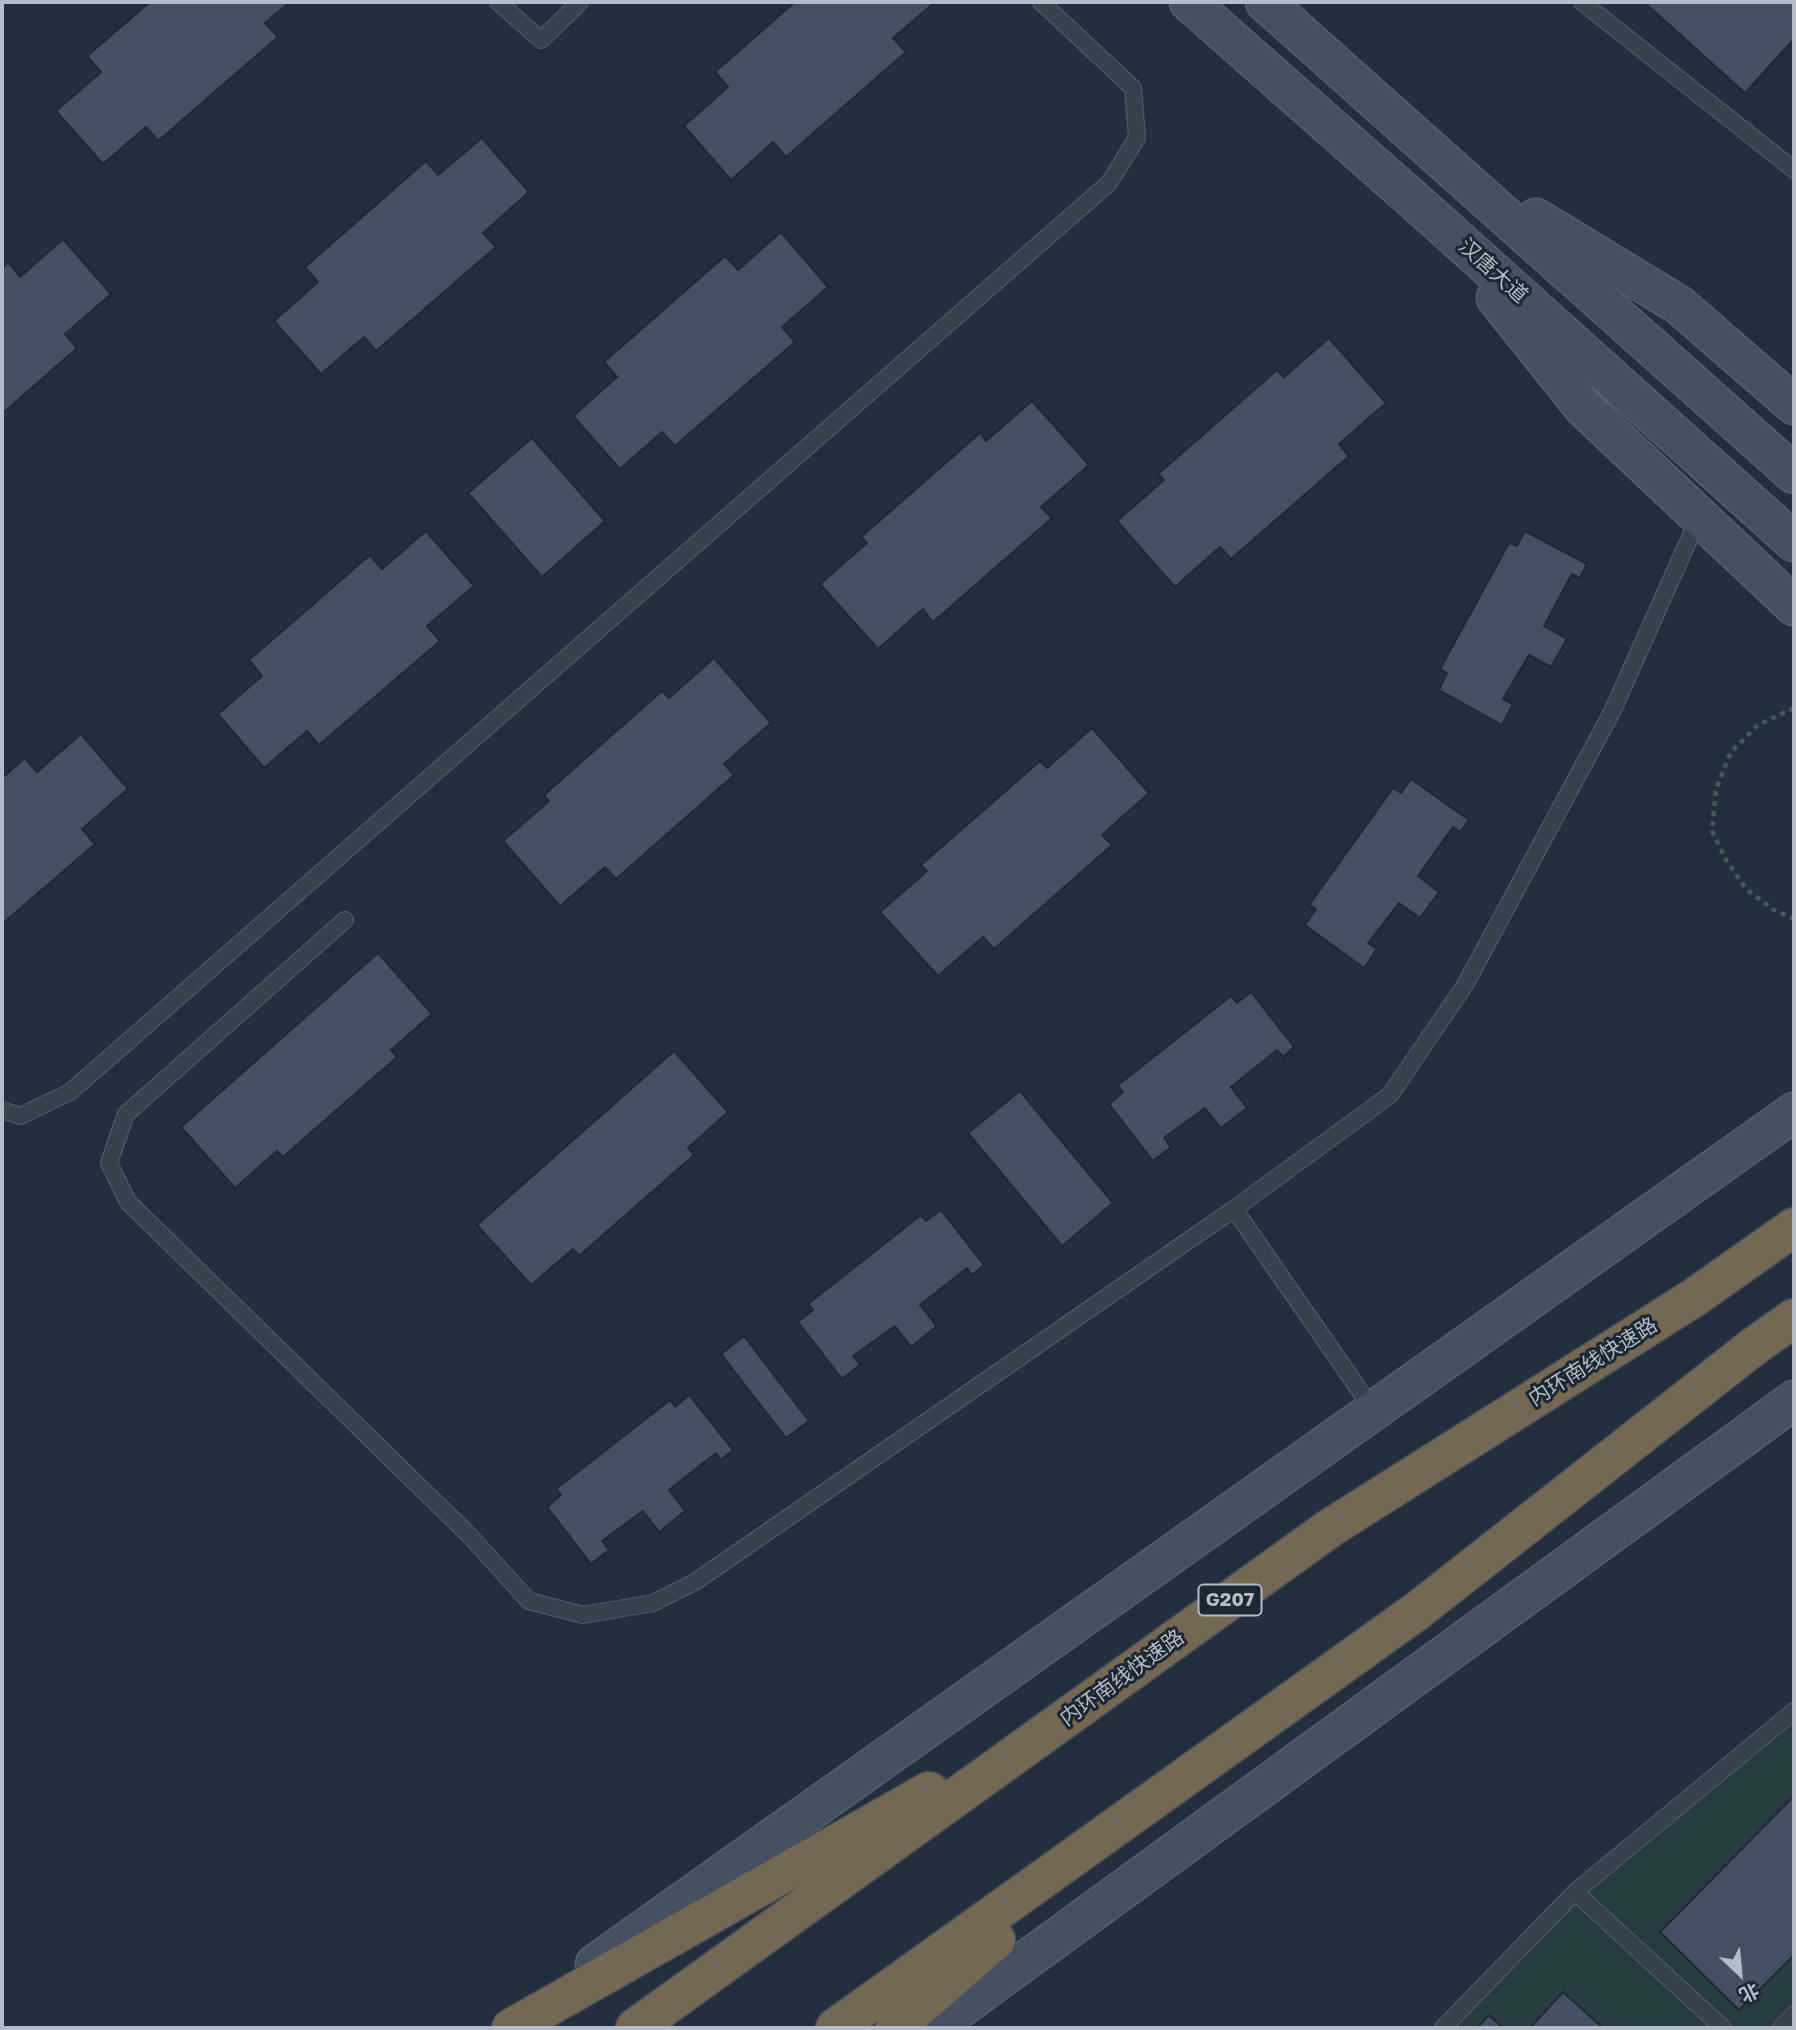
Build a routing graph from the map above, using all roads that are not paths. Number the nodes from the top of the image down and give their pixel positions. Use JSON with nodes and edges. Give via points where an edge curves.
{"nodes":[{"id":1,"x":498,"y":2,"type":"edge"},
{"id":2,"x":580,"y":2,"type":"edge"},
{"id":3,"x":1041,"y":2,"type":"edge"},
{"id":4,"x":1189,"y":2,"type":"edge"},
{"id":5,"x":1265,"y":2,"type":"edge"},
{"id":6,"x":1582,"y":2,"type":"edge"},
{"id":7,"x":1453,"y":167,"type":"junction"},
{"id":8,"x":1794,"y":170,"type":"edge"},
{"id":9,"x":1427,"y":212,"type":"junction"},
{"id":10,"x":1794,"y":405,"type":"edge"},
{"id":11,"x":1794,"y":474,"type":"edge"},
{"id":12,"x":1699,"y":517,"type":"junction"},
{"id":13,"x":1794,"y":542,"type":"edge"},
{"id":14,"x":1794,"y":607,"type":"edge"},
{"id":15,"x":345,"y":920,"type":"dead end"},
{"id":16,"x":2,"y":1110,"type":"edge"},
{"id":17,"x":1794,"y":1112,"type":"edge"},
{"id":18,"x":1234,"y":1209,"type":"junction"},
{"id":19,"x":1794,"y":1227,"type":"edge"},
{"id":20,"x":1794,"y":1318,"type":"edge"},
{"id":21,"x":1794,"y":1400,"type":"edge"},
{"id":22,"x":1374,"y":1411,"type":"junction"},
{"id":23,"x":1104,"y":1691,"type":"junction"},
{"id":24,"x":1794,"y":1711,"type":"edge"},
{"id":25,"x":1171,"y":1788,"type":"junction"},
{"id":26,"x":1575,"y":1892,"type":"junction"},
{"id":27,"x":1794,"y":2014,"type":"edge"},
{"id":28,"x":505,"y":2028,"type":"edge"},
{"id":29,"x":511,"y":2028,"type":"edge"},
{"id":30,"x":635,"y":2028,"type":"edge"},
{"id":31,"x":835,"y":2028,"type":"edge"},
{"id":32,"x":895,"y":2028,"type":"edge"},
{"id":33,"x":933,"y":2028,"type":"edge"},
{"id":34,"x":1443,"y":2028,"type":"edge"},
{"id":35,"x":1722,"y":2028,"type":"edge"},
{"id":36,"x":1781,"y":2028,"type":"edge"}],
"edges":[{"from":1,"to":2,"type":"lane","via":[[541,40]]},
{"from":3,"to":16,"type":"lane","via":[[1133,88],[1137,138],[1109,183],[70,1092],[20,1116]]},
{"from":4,"to":9,"type":"main road","name":"汉唐大道"},
{"from":5,"to":7,"type":"main road"},
{"from":6,"to":8,"type":"lane"},
{"from":7,"to":10,"type":"main road","via":[[1679,305]]},
{"from":7,"to":11,"type":"main road"},
{"from":9,"to":12,"type":"main road","via":[[1583,407]]},
{"from":9,"to":13,"type":"main road","name":"汉唐大道"},
{"from":12,"to":14,"type":"main road"},
{"from":12,"to":18,"type":"lane","via":[[1612,712],[1465,985],[1390,1095]]},
{"from":15,"to":18,"type":"lane","via":[[126,1114],[109,1163],[128,1202],[469,1535],[529,1601],[583,1615],[653,1603],[695,1582]]},
{"from":17,"to":22,"type":"main road"},
{"from":18,"to":22,"type":"lane"},
{"from":19,"to":23,"type":"highway","name":"内环南线快速路","number":"G207","via":[[1695,1297],[1330,1528]]},
{"from":20,"to":25,"type":"highway","via":[[1417,1611]]},
{"from":21,"to":33,"type":"main road"},
{"from":22,"to":28,"type":"main road"},
{"from":23,"to":29,"type":"highway"},
{"from":23,"to":30,"type":"highway","name":"内环南线快速路","number":"G207"},
{"from":24,"to":26,"type":"lane"},
{"from":25,"to":31,"type":"highway"},
{"from":25,"to":32,"type":"highway"},
{"from":26,"to":34,"type":"lane"},
{"from":26,"to":35,"type":"lane"},
{"from":27,"to":36,"type":"lane"}]}
